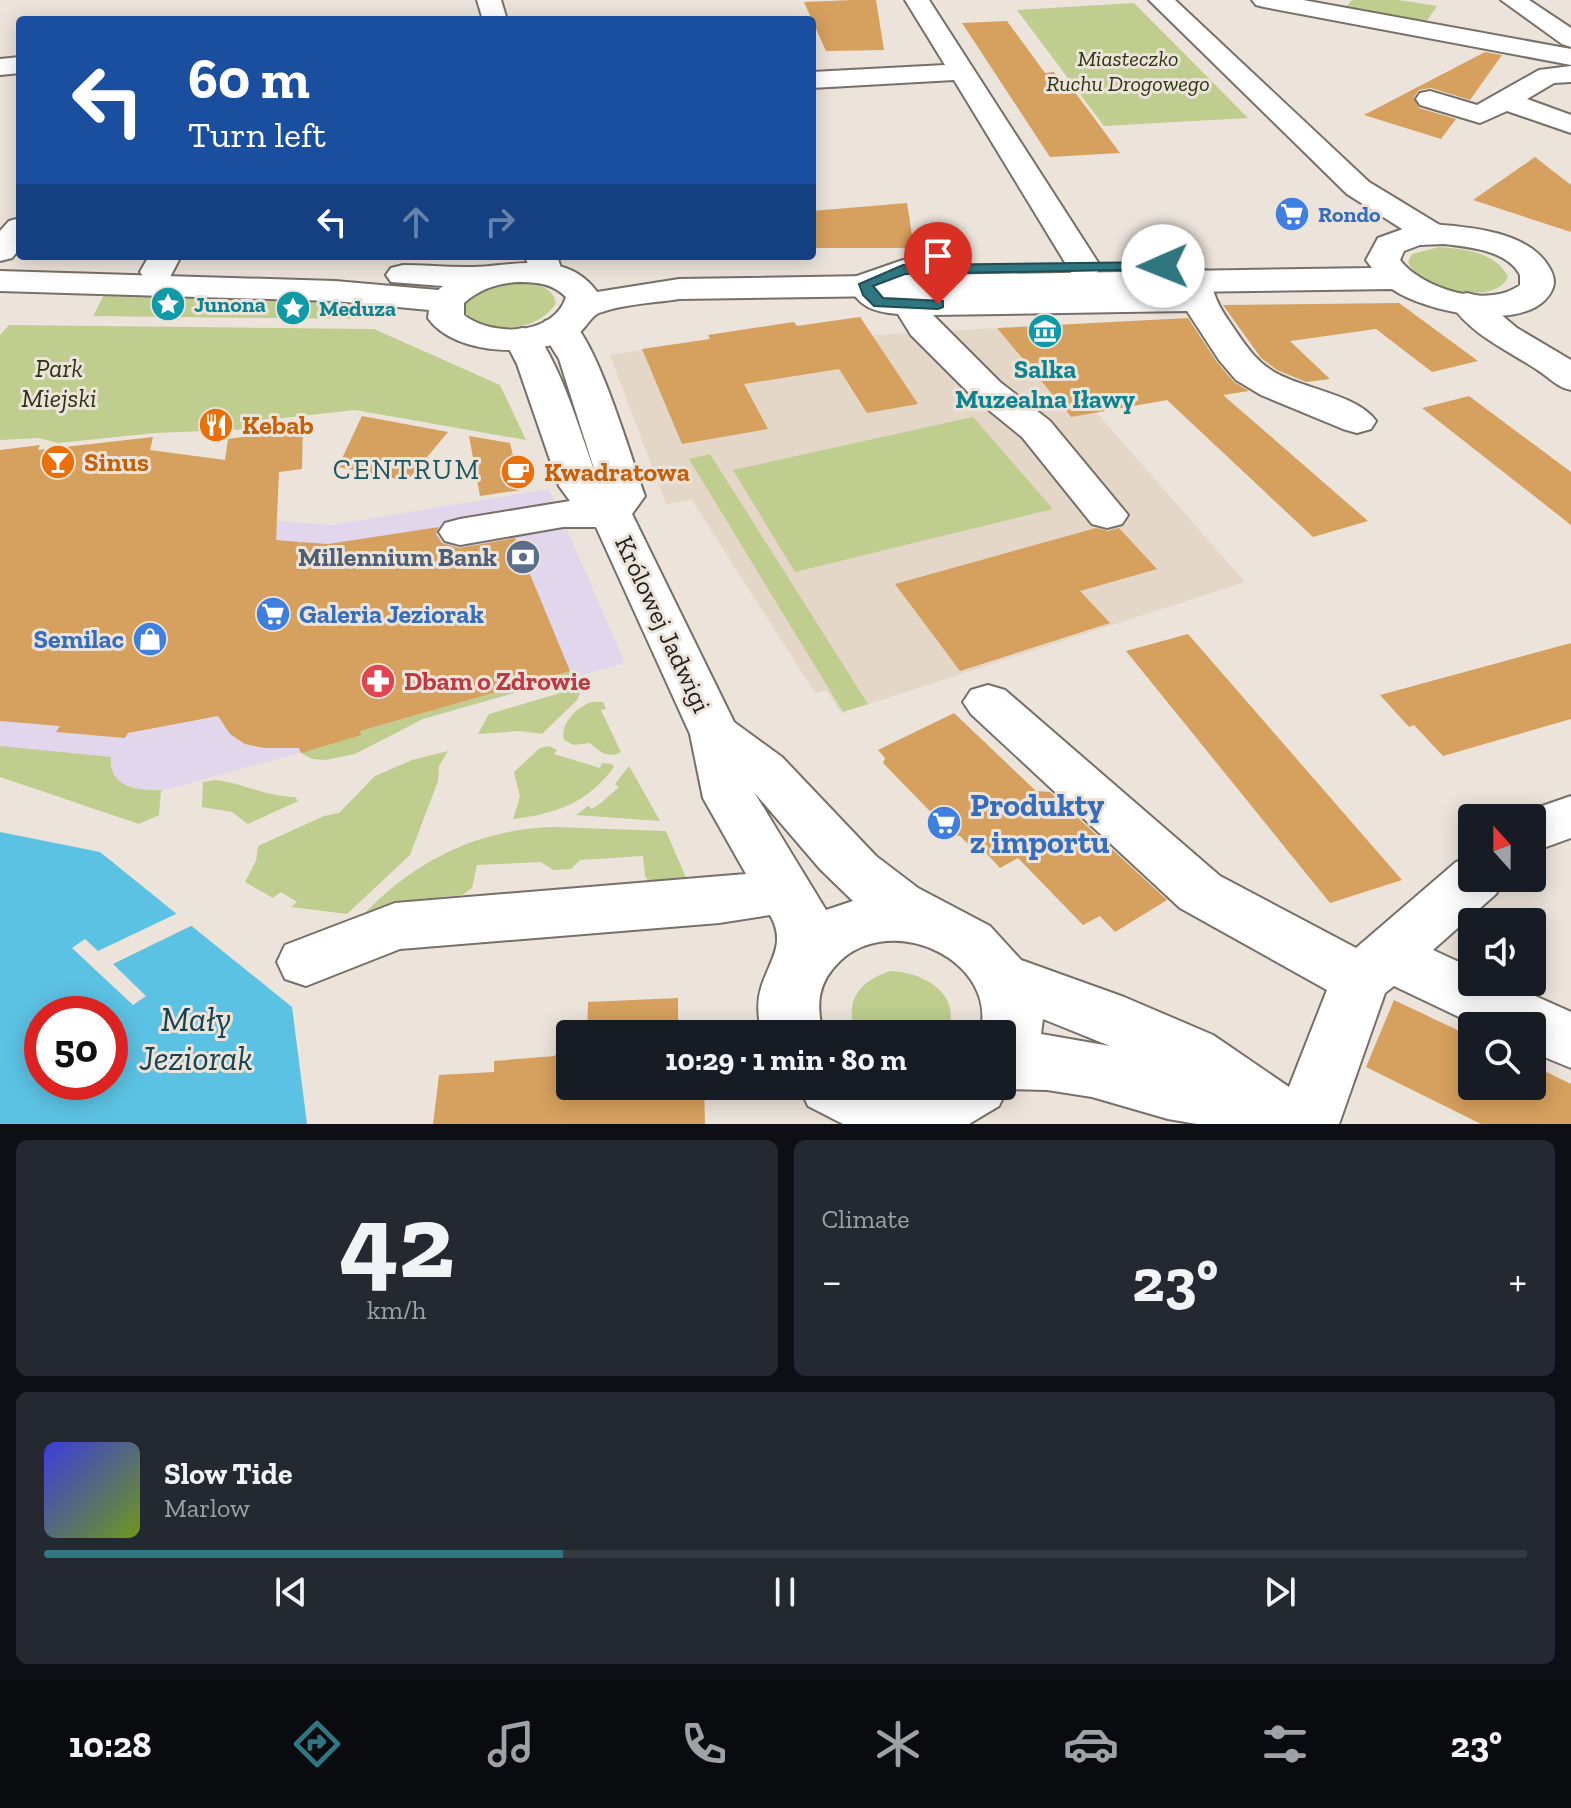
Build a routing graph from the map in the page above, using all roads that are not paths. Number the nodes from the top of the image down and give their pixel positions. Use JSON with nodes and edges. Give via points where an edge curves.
{"nodes":[{"id":1,"x":917,"y":0,"type":"edge"},
{"id":2,"x":1161,"y":0,"type":"edge"},
{"id":3,"x":1264,"y":0,"type":"edge"},
{"id":4,"x":1513,"y":0,"type":"edge"},
{"id":5,"x":1571,"y":16,"type":"edge"},
{"id":6,"x":1540,"y":18,"type":"junction"},
{"id":7,"x":1571,"y":39,"type":"edge"},
{"id":8,"x":1571,"y":57,"type":"edge"},
{"id":9,"x":962,"y":72,"type":"junction"},
{"id":10,"x":1571,"y":74,"type":"edge"},
{"id":11,"x":816,"y":80,"type":"edge"},
{"id":12,"x":1430,"y":99,"type":"dead end"},
{"id":13,"x":1492,"y":108,"type":"junction"},
{"id":14,"x":1571,"y":125,"type":"edge"},
{"id":15,"x":1541,"y":134,"type":"dead end"},
{"id":16,"x":1358,"y":188,"type":"junction"},
{"id":17,"x":16,"y":233,"type":"edge"},
{"id":18,"x":1432,"y":234,"type":"junction"},
{"id":19,"x":0,"y":251,"type":"edge"},
{"id":20,"x":1393,"y":260,"type":"junction"},
{"id":21,"x":161,"y":264,"type":"edge"},
{"id":22,"x":1084,"y":267,"type":"junction"},
{"id":23,"x":1550,"y":268,"type":"edge"},
{"id":24,"x":487,"y":276,"type":"junction"},
{"id":25,"x":0,"y":281,"type":"edge"},
{"id":26,"x":102,"y":282,"type":"junction"},
{"id":27,"x":866,"y":284,"type":"junction"},
{"id":28,"x":906,"y":287,"type":"junction"},
{"id":29,"x":1200,"y":290,"type":"junction"},
{"id":30,"x":554,"y":298,"type":"edge"},
{"id":31,"x":447,"y":301,"type":"junction"},
{"id":32,"x":1510,"y":302,"type":"junction"},
{"id":33,"x":1467,"y":303,"type":"junction"},
{"id":34,"x":1562,"y":372,"type":"edge"},
{"id":35,"x":1357,"y":421,"type":"dead end"},
{"id":36,"x":611,"y":514,"type":"junction"},
{"id":37,"x":1107,"y":515,"type":"dead end"},
{"id":38,"x":460,"y":532,"type":"dead end"},
{"id":39,"x":988,"y":702,"type":"dead end"},
{"id":40,"x":715,"y":734,"type":"junction"},
{"id":41,"x":1571,"y":816,"type":"edge"},
{"id":42,"x":1546,"y":826,"type":"edge"},
{"id":43,"x":787,"y":890,"type":"junction"},
{"id":44,"x":1460,"y":892,"type":"edge"},
{"id":45,"x":934,"y":922,"type":"junction"},
{"id":46,"x":809,"y":952,"type":"junction"},
{"id":47,"x":306,"y":962,"type":"dead end"},
{"id":48,"x":1374,"y":967,"type":"junction"},
{"id":49,"x":1002,"y":978,"type":"junction"},
{"id":50,"x":788,"y":1020,"type":"edge"},
{"id":51,"x":1013,"y":1020,"type":"edge"},
{"id":52,"x":1571,"y":1041,"type":"edge"},
{"id":53,"x":1016,"y":1061,"type":"edge"},
{"id":54,"x":829,"y":1100,"type":"edge"},
{"id":55,"x":858,"y":1100,"type":"edge"},
{"id":56,"x":956,"y":1100,"type":"edge"},
{"id":57,"x":918,"y":1117,"type":"edge"},
{"id":58,"x":1288,"y":1117,"type":"edge"},
{"id":59,"x":830,"y":1124,"type":"edge"}],
"edges":[{"from":1,"to":9,"type":"main road"},
{"from":2,"to":16,"type":"main road"},
{"from":3,"to":8,"type":"main road"},
{"from":4,"to":6,"type":"main road"},
{"from":5,"to":6,"type":"main road"},
{"from":6,"to":7,"type":"main road"},
{"from":9,"to":11,"type":"main road"},
{"from":9,"to":22,"type":"main road"},
{"from":10,"to":13,"type":"main road","via":[[1548,76]]},
{"from":12,"to":13,"type":"main road"},
{"from":13,"to":14,"type":"main road"},
{"from":13,"to":15,"type":"main road"},
{"from":16,"to":18,"type":"main road"},
{"from":16,"to":20,"type":"main road"},
{"from":17,"to":19,"type":"main road"},
{"from":18,"to":20,"type":"main road"},
{"from":18,"to":23,"type":"main road","via":[[1491,243]]},
{"from":20,"to":22,"type":"main road"},
{"from":20,"to":29,"type":"main road"},
{"from":20,"to":33,"type":"main road","via":[[1417,290]]},
{"from":21,"to":24,"type":"main road"},
{"from":21,"to":26,"type":"main road"},
{"from":22,"to":28,"type":"main road"},
{"from":23,"to":32,"type":"main road","via":[[1528,296]]},
{"from":24,"to":30,"type":"main road","via":[[517,272]]},
{"from":24,"to":31,"type":"main road"},
{"from":25,"to":26,"type":"main road"},
{"from":26,"to":31,"type":"main road"},
{"from":27,"to":28,"type":"main road","via":[[879,303]]},
{"from":27,"to":29,"type":"main road"},
{"from":27,"to":30,"type":"main road"},
{"from":28,"to":29,"type":"main road"},
{"from":28,"to":30,"type":"main road","via":[[628,275]]},
{"from":28,"to":37,"type":"main road","via":[[924,327],[987,390],[1036,429]]},
{"from":29,"to":35,"type":"main road","via":[[1237,360],[1249,372],[1274,388],[1338,409]]},
{"from":30,"to":31,"type":"main road","via":[[488,339],[460,331],[446,318]]},
{"from":30,"to":36,"type":"main road","name":"Królowej Jadwigi","via":[[535,364],[580,486]]},
{"from":32,"to":33,"type":"main road"},
{"from":32,"to":34,"type":"main road"},
{"from":33,"to":34,"type":"main road","via":[[1504,336]]},
{"from":36,"to":38,"type":"main road","via":[[563,514]]},
{"from":36,"to":40,"type":"main road","name":"Królowej Jadwigi"},
{"from":39,"to":48,"type":"main road","via":[[1200,892]]},
{"from":40,"to":43,"type":"main road","name":"Królowej Jadwigi","via":[[729,798]]},
{"from":40,"to":45,"type":"main road","name":"Królowej Jadwigi","via":[[767,772],[831,848],[875,888]]},
{"from":41,"to":42,"type":"main road"},
{"from":43,"to":46,"type":"main road","name":"Królowej Jadwigi","via":[[802,918]]},
{"from":43,"to":47,"type":"main road","via":[[395,926]]},
{"from":44,"to":48,"type":"main road"},
{"from":45,"to":46,"type":"main road","via":[[888,916],[845,926]]},
{"from":45,"to":49,"type":"main road","name":"Królowej Jadwigi","via":[[974,944]]},
{"from":46,"to":50,"type":"main road","via":[[790,983]]},
{"from":48,"to":52,"type":"main road"},
{"from":48,"to":58,"type":"main road"},
{"from":49,"to":51,"type":"main road"},
{"from":49,"to":58,"type":"main road","via":[[1191,1054]]},
{"from":53,"to":58,"type":"main road","via":[[1077,1067]]},
{"from":54,"to":59,"type":"main road"},
{"from":55,"to":57,"type":"main road"},
{"from":56,"to":57,"type":"main road"}]}
